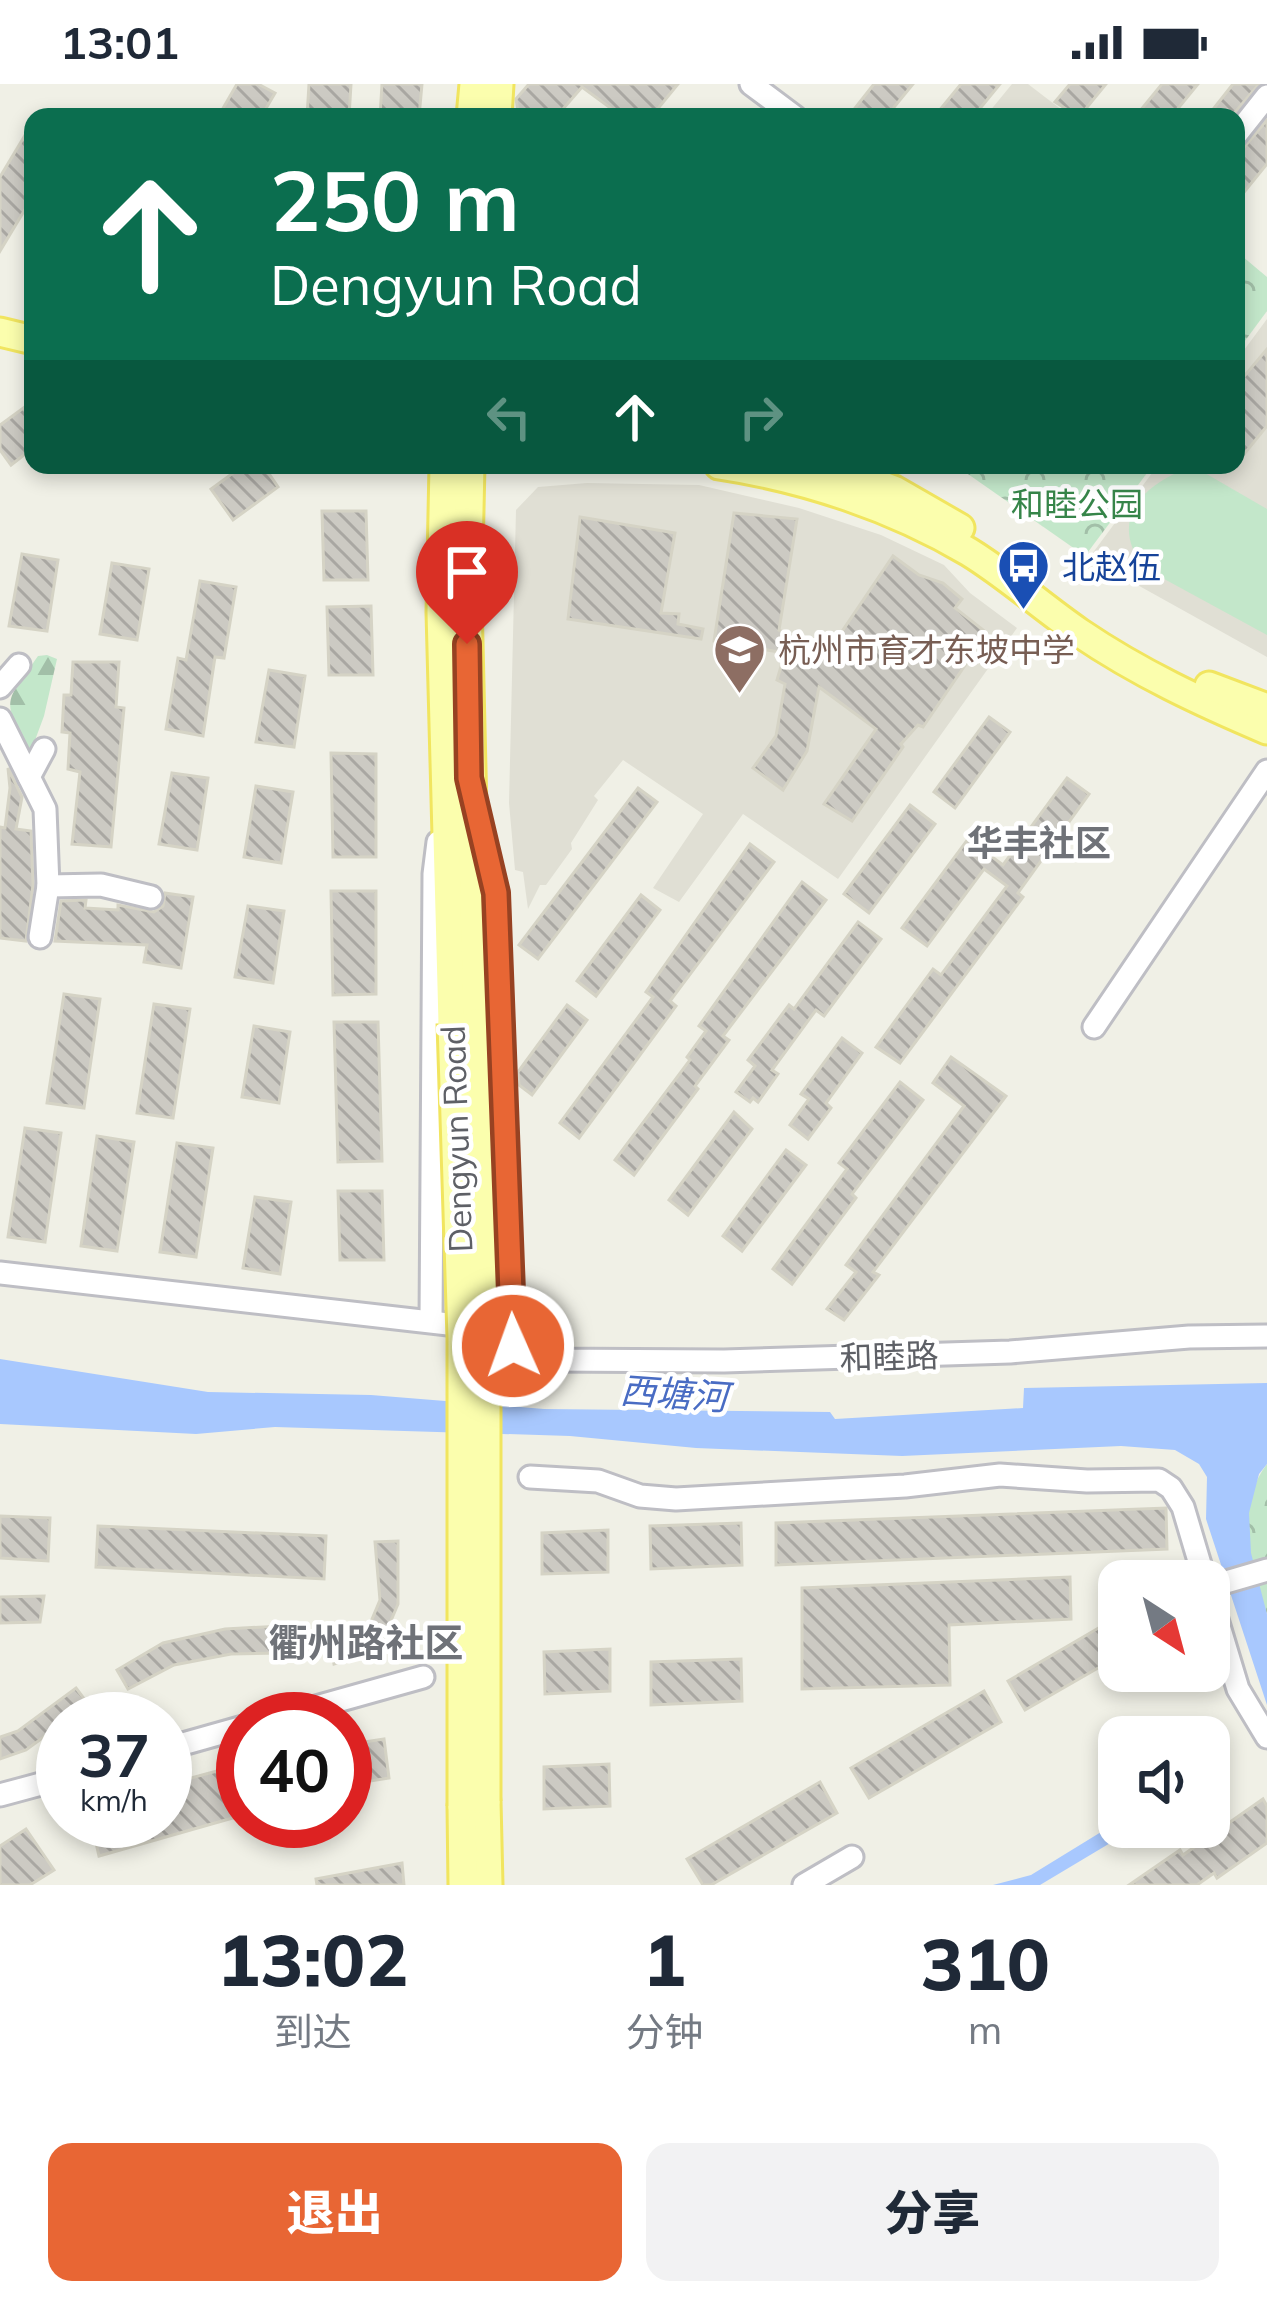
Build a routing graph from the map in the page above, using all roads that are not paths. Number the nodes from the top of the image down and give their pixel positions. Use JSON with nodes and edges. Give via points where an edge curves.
{"nodes":[{"id":1,"x":751,"y":84,"type":"edge"},
{"id":2,"x":1267,"y":96,"type":"edge"},
{"id":3,"x":783,"y":108,"type":"edge"},
{"id":4,"x":1245,"y":124,"type":"edge"},
{"id":5,"x":444,"y":474,"type":"edge"},
{"id":6,"x":470,"y":474,"type":"edge"},
{"id":7,"x":768,"y":474,"type":"edge"},
{"id":8,"x":852,"y":474,"type":"edge"},
{"id":9,"x":19,"y":665,"type":"dead end"},
{"id":10,"x":0,"y":687,"type":"edge"},
{"id":11,"x":1267,"y":708,"type":"edge"},
{"id":12,"x":0,"y":719,"type":"edge"},
{"id":13,"x":1267,"y":730,"type":"edge"},
{"id":14,"x":44,"y":749,"type":"dead end"},
{"id":15,"x":1267,"y":771,"type":"edge"},
{"id":16,"x":29,"y":777,"type":"junction"},
{"id":17,"x":458,"y":777,"type":"junction"},
{"id":18,"x":48,"y":886,"type":"junction"},
{"id":19,"x":151,"y":896,"type":"dead end"},
{"id":20,"x":40,"y":937,"type":"dead end"},
{"id":21,"x":1094,"y":1028,"type":"dead end"},
{"id":22,"x":0,"y":1273,"type":"edge"},
{"id":23,"x":430,"y":1321,"type":"junction"},
{"id":24,"x":1267,"y":1336,"type":"edge"},
{"id":25,"x":513,"y":1346,"type":"junction"},
{"id":26,"x":530,"y":1477,"type":"dead end"},
{"id":27,"x":1200,"y":1560,"type":"edge"},
{"id":28,"x":1263,"y":1571,"type":"edge"},
{"id":29,"x":1230,"y":1581,"type":"edge"},
{"id":30,"x":1230,"y":1662,"type":"edge"},
{"id":31,"x":423,"y":1677,"type":"dead end"},
{"id":32,"x":369,"y":1692,"type":"edge"},
{"id":33,"x":1267,"y":1737,"type":"edge"},
{"id":34,"x":36,"y":1785,"type":"edge"},
{"id":35,"x":0,"y":1795,"type":"edge"},
{"id":36,"x":474,"y":1803,"type":"junction"},
{"id":37,"x":852,"y":1857,"type":"dead end"},
{"id":38,"x":464,"y":1885,"type":"edge"},
{"id":39,"x":488,"y":1885,"type":"edge"},
{"id":40,"x":804,"y":1885,"type":"edge"}],
"edges":[{"from":1,"to":3,"type":"street"},
{"from":2,"to":4,"type":"street"},
{"from":5,"to":17,"type":"main road","name":"Dengyun Road","via":[[441,612]]},
{"from":6,"to":17,"type":"main road","name":"Dengyun Road"},
{"from":7,"to":13,"type":"main road","via":[[846,496],[944,539],[1138,670]]},
{"from":8,"to":11,"type":"main road","via":[[976,536],[1153,659]]},
{"from":9,"to":10,"type":"street"},
{"from":12,"to":16,"type":"street"},
{"from":14,"to":16,"type":"street"},
{"from":15,"to":21,"type":"street"},
{"from":16,"to":18,"type":"street","via":[[45,809]]},
{"from":17,"to":23,"type":"street","via":[[434,874]]},
{"from":17,"to":25,"type":"street","via":[[496,893]]},
{"from":17,"to":36,"type":"main road","name":"Dengyun Road","bridge":true,"via":[[464,1023],[486,1344]]},
{"from":18,"to":19,"type":"street","via":[[101,885]]},
{"from":18,"to":20,"type":"street"},
{"from":22,"to":23,"type":"street"},
{"from":23,"to":25,"type":"street","name":"和睦路","via":[[492,1329]]},
{"from":24,"to":25,"type":"street","name":"和睦路","via":[[724,1361],[545,1360]]},
{"from":26,"to":27,"type":"street","via":[[598,1481],[676,1499],[1000,1475],[1159,1480],[1183,1507]]},
{"from":28,"to":29,"type":"street"},
{"from":30,"to":33,"type":"street"},
{"from":31,"to":32,"type":"street"},
{"from":34,"to":35,"type":"street"},
{"from":36,"to":38,"type":"main road","name":"Dengyun Road"},
{"from":36,"to":39,"type":"main road","name":"Dengyun Road"},
{"from":37,"to":40,"type":"street"}]}
